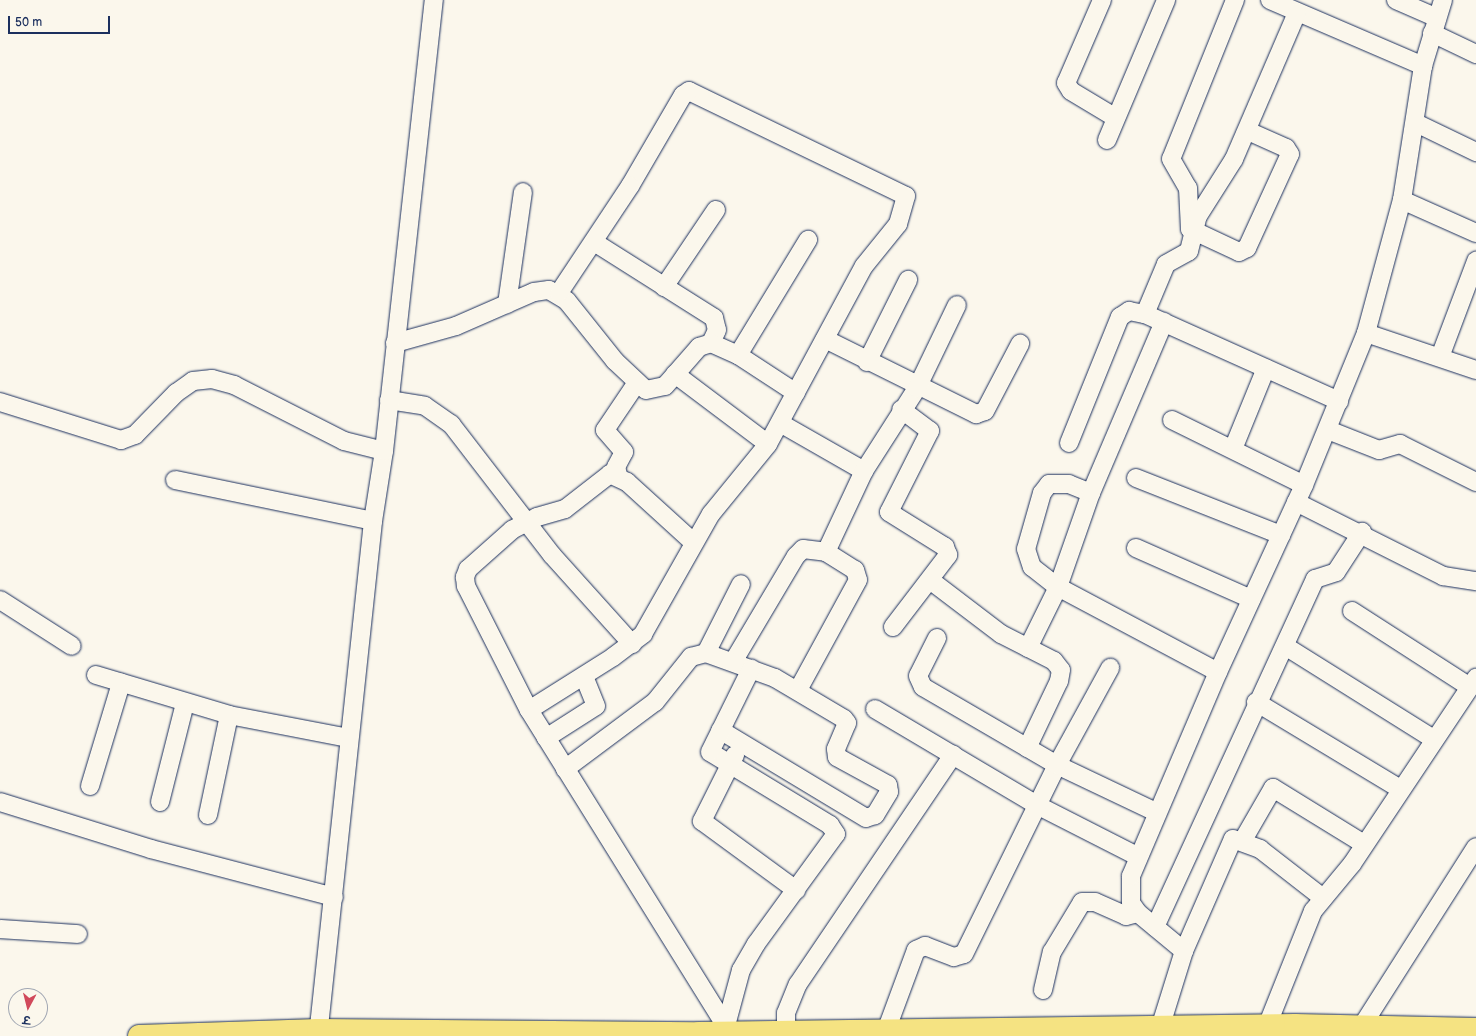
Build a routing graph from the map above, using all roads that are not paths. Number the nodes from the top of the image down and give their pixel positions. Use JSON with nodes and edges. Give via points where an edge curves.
{"nodes":[{"id":1,"x":434,"y":0,"type":"edge"},
{"id":2,"x":1102,"y":0,"type":"edge"},
{"id":3,"x":1166,"y":0,"type":"edge"},
{"id":4,"x":1235,"y":0,"type":"edge"},
{"id":5,"x":1270,"y":0,"type":"edge"},
{"id":6,"x":1396,"y":0,"type":"edge"},
{"id":7,"x":1443,"y":0,"type":"edge"},
{"id":8,"x":1297,"y":13,"type":"junction"},
{"id":9,"x":1435,"y":25,"type":"junction"},
{"id":10,"x":1476,"y":54,"type":"edge"},
{"id":11,"x":1423,"y":66,"type":"junction"},
{"id":12,"x":1116,"y":118,"type":"junction"},
{"id":13,"x":1416,"y":123,"type":"junction"},
{"id":14,"x":1248,"y":131,"type":"junction"},
{"id":15,"x":1107,"y":140,"type":"dead end"},
{"id":16,"x":1476,"y":152,"type":"edge"},
{"id":17,"x":523,"y":192,"type":"dead end"},
{"id":18,"x":1402,"y":200,"type":"junction"},
{"id":19,"x":716,"y":210,"type":"dead end"},
{"id":20,"x":1194,"y":232,"type":"junction"},
{"id":21,"x":1476,"y":233,"type":"edge"},
{"id":22,"x":808,"y":240,"type":"dead end"},
{"id":23,"x":594,"y":242,"type":"junction"},
{"id":24,"x":1476,"y":261,"type":"edge"},
{"id":25,"x":908,"y":280,"type":"dead end"},
{"id":26,"x":664,"y":287,"type":"junction"},
{"id":27,"x":559,"y":293,"type":"junction"},
{"id":28,"x":506,"y":304,"type":"junction"},
{"id":29,"x":957,"y":306,"type":"dead end"},
{"id":30,"x":1145,"y":314,"type":"junction"},
{"id":31,"x":1164,"y":322,"type":"junction"},
{"id":32,"x":1366,"y":333,"type":"junction"},
{"id":33,"x":825,"y":339,"type":"junction"},
{"id":34,"x":395,"y":343,"type":"junction"},
{"id":35,"x":711,"y":343,"type":"junction"},
{"id":36,"x":1020,"y":344,"type":"dead end"},
{"id":37,"x":738,"y":355,"type":"junction"},
{"id":38,"x":1440,"y":357,"type":"junction"},
{"id":39,"x":867,"y":362,"type":"junction"},
{"id":40,"x":1266,"y":368,"type":"junction"},
{"id":41,"x":1476,"y":370,"type":"edge"},
{"id":42,"x":675,"y":374,"type":"junction"},
{"id":43,"x":636,"y":384,"type":"junction"},
{"id":44,"x":917,"y":388,"type":"junction"},
{"id":45,"x":796,"y":393,"type":"junction"},
{"id":46,"x":389,"y":400,"type":"junction"},
{"id":47,"x":1339,"y":401,"type":"junction"},
{"id":48,"x":0,"y":402,"type":"edge"},
{"id":49,"x":901,"y":409,"type":"junction"},
{"id":50,"x":1172,"y":420,"type":"dead end"},
{"id":51,"x":780,"y":423,"type":"junction"},
{"id":52,"x":1328,"y":430,"type":"junction"},
{"id":53,"x":1069,"y":443,"type":"dead end"},
{"id":54,"x":768,"y":444,"type":"junction"},
{"id":55,"x":1233,"y":449,"type":"junction"},
{"id":56,"x":384,"y":451,"type":"junction"},
{"id":57,"x":864,"y":471,"type":"junction"},
{"id":58,"x":618,"y":475,"type":"junction"},
{"id":59,"x":1136,"y":478,"type":"dead end"},
{"id":60,"x":175,"y":480,"type":"dead end"},
{"id":61,"x":1476,"y":482,"type":"edge"},
{"id":62,"x":1304,"y":485,"type":"junction"},
{"id":63,"x":1091,"y":494,"type":"junction"},
{"id":64,"x":1296,"y":502,"type":"junction"},
{"id":65,"x":373,"y":521,"type":"junction"},
{"id":66,"x":526,"y":522,"type":"junction"},
{"id":67,"x":1362,"y":532,"type":"junction"},
{"id":68,"x":1281,"y":535,"type":"junction"},
{"id":69,"x":694,"y":542,"type":"junction"},
{"id":70,"x":1136,"y":548,"type":"dead end"},
{"id":71,"x":826,"y":552,"type":"junction"},
{"id":72,"x":1474,"y":575,"type":"edge"},
{"id":73,"x":930,"y":580,"type":"junction"},
{"id":74,"x":741,"y":584,"type":"dead end"},
{"id":75,"x":1058,"y":587,"type":"junction"},
{"id":76,"x":1251,"y":599,"type":"junction"},
{"id":77,"x":0,"y":600,"type":"edge"},
{"id":78,"x":1352,"y":611,"type":"dead end"},
{"id":79,"x":893,"y":627,"type":"dead end"},
{"id":80,"x":937,"y":638,"type":"dead end"},
{"id":81,"x":632,"y":644,"type":"junction"},
{"id":82,"x":72,"y":646,"type":"dead end"},
{"id":83,"x":1284,"y":646,"type":"junction"},
{"id":84,"x":1028,"y":648,"type":"junction"},
{"id":85,"x":706,"y":653,"type":"junction"},
{"id":86,"x":733,"y":662,"type":"junction"},
{"id":87,"x":1110,"y":668,"type":"dead end"},
{"id":88,"x":752,"y":669,"type":"junction"},
{"id":89,"x":1218,"y":672,"type":"junction"},
{"id":90,"x":96,"y":675,"type":"dead end"},
{"id":91,"x":584,"y":676,"type":"junction"},
{"id":92,"x":1473,"y":682,"type":"edge"},
{"id":93,"x":121,"y":683,"type":"junction"},
{"id":94,"x":798,"y":690,"type":"junction"},
{"id":95,"x":1256,"y":702,"type":"junction"},
{"id":96,"x":185,"y":703,"type":"junction"},
{"id":97,"x":875,"y":709,"type":"dead end"},
{"id":98,"x":529,"y":710,"type":"junction"},
{"id":99,"x":229,"y":715,"type":"junction"},
{"id":100,"x":720,"y":730,"type":"junction"},
{"id":101,"x":348,"y":738,"type":"junction"},
{"id":102,"x":546,"y":738,"type":"junction"},
{"id":103,"x":1433,"y":739,"type":"junction"},
{"id":104,"x":741,"y":743,"type":"junction"},
{"id":105,"x":1027,"y":748,"type":"junction"},
{"id":106,"x":953,"y":755,"type":"junction"},
{"id":107,"x":729,"y":765,"type":"junction"},
{"id":108,"x":1057,"y":765,"type":"junction"},
{"id":109,"x":565,"y":769,"type":"junction"},
{"id":110,"x":90,"y":786,"type":"dead end"},
{"id":111,"x":1400,"y":789,"type":"junction"},
{"id":112,"x":0,"y":802,"type":"edge"},
{"id":113,"x":160,"y":802,"type":"dead end"},
{"id":114,"x":1037,"y":805,"type":"junction"},
{"id":115,"x":1156,"y":812,"type":"junction"},
{"id":116,"x":208,"y":815,"type":"dead end"},
{"id":117,"x":1242,"y":840,"type":"junction"},
{"id":118,"x":1364,"y":844,"type":"junction"},
{"id":119,"x":1476,"y":847,"type":"edge"},
{"id":120,"x":1138,"y":856,"type":"junction"},
{"id":121,"x":796,"y":890,"type":"junction"},
{"id":122,"x":334,"y":897,"type":"junction"},
{"id":123,"x":1323,"y":898,"type":"junction"},
{"id":124,"x":1138,"y":913,"type":"junction"},
{"id":125,"x":1155,"y":927,"type":"junction"},
{"id":126,"x":0,"y":929,"type":"edge"},
{"id":127,"x":78,"y":934,"type":"dead end"},
{"id":128,"x":1184,"y":951,"type":"junction"},
{"id":129,"x":1043,"y":990,"type":"dead end"},
{"id":130,"x":1267,"y":1026,"type":"junction"},
{"id":131,"x":1476,"y":1028,"type":"edge"},
{"id":132,"x":725,"y":1029,"type":"junction"},
{"id":133,"x":1150,"y":1030,"type":"edge"},
{"id":134,"x":1374,"y":1030,"type":"edge"},
{"id":135,"x":886,"y":1031,"type":"junction"},
{"id":136,"x":786,"y":1032,"type":"junction"},
{"id":137,"x":318,"y":1033,"type":"edge"},
{"id":138,"x":919,"y":1033,"type":"edge"},
{"id":139,"x":1012,"y":1033,"type":"edge"},
{"id":140,"x":580,"y":1034,"type":"edge"},
{"id":141,"x":606,"y":1034,"type":"edge"},
{"id":142,"x":808,"y":1034,"type":"edge"},
{"id":143,"x":139,"y":1036,"type":"edge"}],
"edges":[{"from":1,"to":34,"type":"street"},
{"from":2,"to":12,"type":"street","via":[[1066,83],[1071,92]]},
{"from":3,"to":12,"type":"street"},
{"from":4,"to":20,"type":"street","via":[[1172,153],[1171,159],[1188,188],[1190,229]]},
{"from":5,"to":8,"type":"street"},
{"from":6,"to":9,"type":"street"},
{"from":7,"to":9,"type":"street"},
{"from":8,"to":11,"type":"street"},
{"from":8,"to":14,"type":"street"},
{"from":9,"to":10,"type":"street"},
{"from":9,"to":11,"type":"street"},
{"from":11,"to":13,"type":"street"},
{"from":12,"to":15,"type":"street"},
{"from":13,"to":16,"type":"street"},
{"from":13,"to":18,"type":"street"},
{"from":14,"to":20,"type":"street","via":[[1198,216]]},
{"from":14,"to":20,"type":"street","via":[[1286,148],[1290,154],[1247,248],[1239,252]]},
{"from":17,"to":28,"type":"street"},
{"from":18,"to":21,"type":"street"},
{"from":18,"to":32,"type":"street"},
{"from":19,"to":26,"type":"street"},
{"from":20,"to":30,"type":"street","via":[[1186,255],[1172,260],[1161,272]]},
{"from":22,"to":37,"type":"street"},
{"from":23,"to":26,"type":"street"},
{"from":23,"to":27,"type":"street"},
{"from":23,"to":33,"type":"street","via":[[683,94],[696,92],[906,196],[898,224],[864,266]]},
{"from":24,"to":38,"type":"street"},
{"from":25,"to":39,"type":"street"},
{"from":26,"to":35,"type":"street","via":[[714,318],[717,330]]},
{"from":27,"to":28,"type":"street","via":[[534,292]]},
{"from":27,"to":43,"type":"street"},
{"from":28,"to":34,"type":"street","via":[[456,326]]},
{"from":29,"to":44,"type":"street"},
{"from":30,"to":31,"type":"street"},
{"from":30,"to":53,"type":"street","via":[[1129,311],[1120,317]]},
{"from":31,"to":40,"type":"street"},
{"from":31,"to":63,"type":"street"},
{"from":32,"to":38,"type":"street"},
{"from":32,"to":47,"type":"street"},
{"from":33,"to":39,"type":"street"},
{"from":33,"to":45,"type":"street"},
{"from":34,"to":46,"type":"street"},
{"from":35,"to":37,"type":"street"},
{"from":35,"to":42,"type":"street","via":[[700,347]]},
{"from":36,"to":44,"type":"street","via":[[981,414]]},
{"from":37,"to":45,"type":"street"},
{"from":38,"to":41,"type":"street"},
{"from":39,"to":44,"type":"street"},
{"from":40,"to":47,"type":"street"},
{"from":40,"to":55,"type":"street"},
{"from":42,"to":43,"type":"street","via":[[655,390]]},
{"from":42,"to":54,"type":"street"},
{"from":43,"to":58,"type":"street","via":[[604,430],[624,452],[616,467]]},
{"from":44,"to":49,"type":"street"},
{"from":45,"to":51,"type":"street"},
{"from":46,"to":56,"type":"street"},
{"from":46,"to":66,"type":"street","via":[[438,412],[451,424]]},
{"from":47,"to":52,"type":"street"},
{"from":48,"to":56,"type":"street","via":[[121,440],[135,435],[181,389],[193,381],[212,379],[234,385],[344,441]]},
{"from":49,"to":57,"type":"street"},
{"from":49,"to":73,"type":"street","via":[[930,431],[889,512],[948,551]]},
{"from":50,"to":55,"type":"street"},
{"from":51,"to":54,"type":"street"},
{"from":51,"to":57,"type":"street"},
{"from":52,"to":61,"type":"street","via":[[1379,450],[1400,444]]},
{"from":52,"to":62,"type":"street"},
{"from":54,"to":69,"type":"street","via":[[711,514]]},
{"from":55,"to":62,"type":"street"},
{"from":56,"to":65,"type":"street"},
{"from":57,"to":71,"type":"street"},
{"from":58,"to":66,"type":"street","via":[[602,478],[565,509]]},
{"from":58,"to":69,"type":"street"},
{"from":59,"to":68,"type":"street"},
{"from":60,"to":65,"type":"street"},
{"from":62,"to":64,"type":"street"},
{"from":63,"to":75,"type":"street"},
{"from":63,"to":75,"type":"street","via":[[1059,481],[1049,484],[1042,493],[1028,538],[1026,559],[1032,568]]},
{"from":64,"to":67,"type":"street"},
{"from":64,"to":68,"type":"street"},
{"from":65,"to":101,"type":"street"},
{"from":66,"to":81,"type":"street"},
{"from":66,"to":98,"type":"street","via":[[468,569],[465,577],[466,586]]},
{"from":67,"to":72,"type":"street","via":[[1443,576],[1455,580]]},
{"from":67,"to":83,"type":"street","via":[[1336,572],[1315,579]]},
{"from":68,"to":76,"type":"street"},
{"from":69,"to":81,"type":"street","via":[[655,616]]},
{"from":70,"to":76,"type":"street"},
{"from":71,"to":86,"type":"street","via":[[803,549],[796,556]]},
{"from":71,"to":94,"type":"street","via":[[855,570],[858,580]]},
{"from":73,"to":79,"type":"street"},
{"from":73,"to":84,"type":"street","via":[[969,611]]},
{"from":74,"to":85,"type":"street"},
{"from":75,"to":84,"type":"street"},
{"from":75,"to":89,"type":"street"},
{"from":76,"to":89,"type":"street"},
{"from":77,"to":82,"type":"street"},
{"from":78,"to":92,"type":"street"},
{"from":80,"to":105,"type":"street","via":[[918,681]]},
{"from":81,"to":91,"type":"street"},
{"from":83,"to":95,"type":"street"},
{"from":83,"to":103,"type":"street"},
{"from":84,"to":105,"type":"street","via":[[1054,662],[1061,670],[1060,681]]},
{"from":85,"to":86,"type":"street"},
{"from":85,"to":109,"type":"street","via":[[691,657],[655,702]]},
{"from":86,"to":88,"type":"street"},
{"from":87,"to":108,"type":"street"},
{"from":88,"to":94,"type":"street"},
{"from":88,"to":100,"type":"street"},
{"from":89,"to":115,"type":"street"},
{"from":90,"to":93,"type":"street"},
{"from":91,"to":98,"type":"street"},
{"from":91,"to":102,"type":"street","via":[[596,706]]},
{"from":92,"to":103,"type":"street"},
{"from":93,"to":96,"type":"street"},
{"from":93,"to":110,"type":"street"},
{"from":94,"to":104,"type":"street","via":[[844,718],[847,723],[836,749],[838,757],[890,787],[875,815],[866,818]]},
{"from":95,"to":111,"type":"street"},
{"from":95,"to":125,"type":"street"},
{"from":96,"to":99,"type":"street"},
{"from":96,"to":113,"type":"street"},
{"from":97,"to":106,"type":"street"},
{"from":98,"to":102,"type":"street"},
{"from":99,"to":101,"type":"street"},
{"from":99,"to":116,"type":"street"},
{"from":100,"to":104,"type":"street"},
{"from":100,"to":107,"type":"street","via":[[710,752]]},
{"from":101,"to":122,"type":"street"},
{"from":102,"to":109,"type":"street"},
{"from":103,"to":111,"type":"street"},
{"from":104,"to":107,"type":"street"},
{"from":105,"to":108,"type":"street"},
{"from":106,"to":114,"type":"street"},
{"from":106,"to":136,"type":"street","via":[[798,984],[786,1013]]},
{"from":107,"to":121,"type":"street","via":[[702,821]]},
{"from":107,"to":121,"type":"street","via":[[835,830],[834,840]]},
{"from":108,"to":114,"type":"street"},
{"from":108,"to":115,"type":"street"},
{"from":109,"to":132,"type":"street"},
{"from":111,"to":118,"type":"street"},
{"from":112,"to":122,"type":"street","via":[[151,849]]},
{"from":114,"to":120,"type":"street"},
{"from":114,"to":135,"type":"street","via":[[964,954],[954,957],[926,946],[916,950]]},
{"from":115,"to":120,"type":"street"},
{"from":117,"to":118,"type":"street","via":[[1273,788]]},
{"from":117,"to":123,"type":"street","via":[[1280,864]]},
{"from":117,"to":128,"type":"street","via":[[1233,840],[1229,844]]},
{"from":118,"to":123,"type":"street"},
{"from":119,"to":134,"type":"street"},
{"from":120,"to":124,"type":"street","via":[[1129,886],[1131,902]]},
{"from":121,"to":132,"type":"street","via":[[756,944],[741,970]]},
{"from":122,"to":137,"type":"street"},
{"from":123,"to":130,"type":"street","via":[[1301,934]]},
{"from":124,"to":125,"type":"street"},
{"from":124,"to":129,"type":"street","via":[[1126,916],[1095,902],[1082,902],[1052,952]]},
{"from":125,"to":128,"type":"street"},
{"from":126,"to":127,"type":"street"},
{"from":128,"to":133,"type":"street"},
{"from":130,"to":133,"type":"main road"},
{"from":130,"to":134,"type":"main road"},
{"from":131,"to":134,"type":"main road"},
{"from":132,"to":136,"type":"main road"},
{"from":132,"to":141,"type":"main road"},
{"from":133,"to":139,"type":"main road"},
{"from":135,"to":138,"type":"main road"},
{"from":135,"to":142,"type":"main road"},
{"from":136,"to":142,"type":"main road"},
{"from":137,"to":140,"type":"main road"},
{"from":137,"to":143,"type":"main road"},
{"from":138,"to":139,"type":"main road"},
{"from":140,"to":141,"type":"main road"}]}
